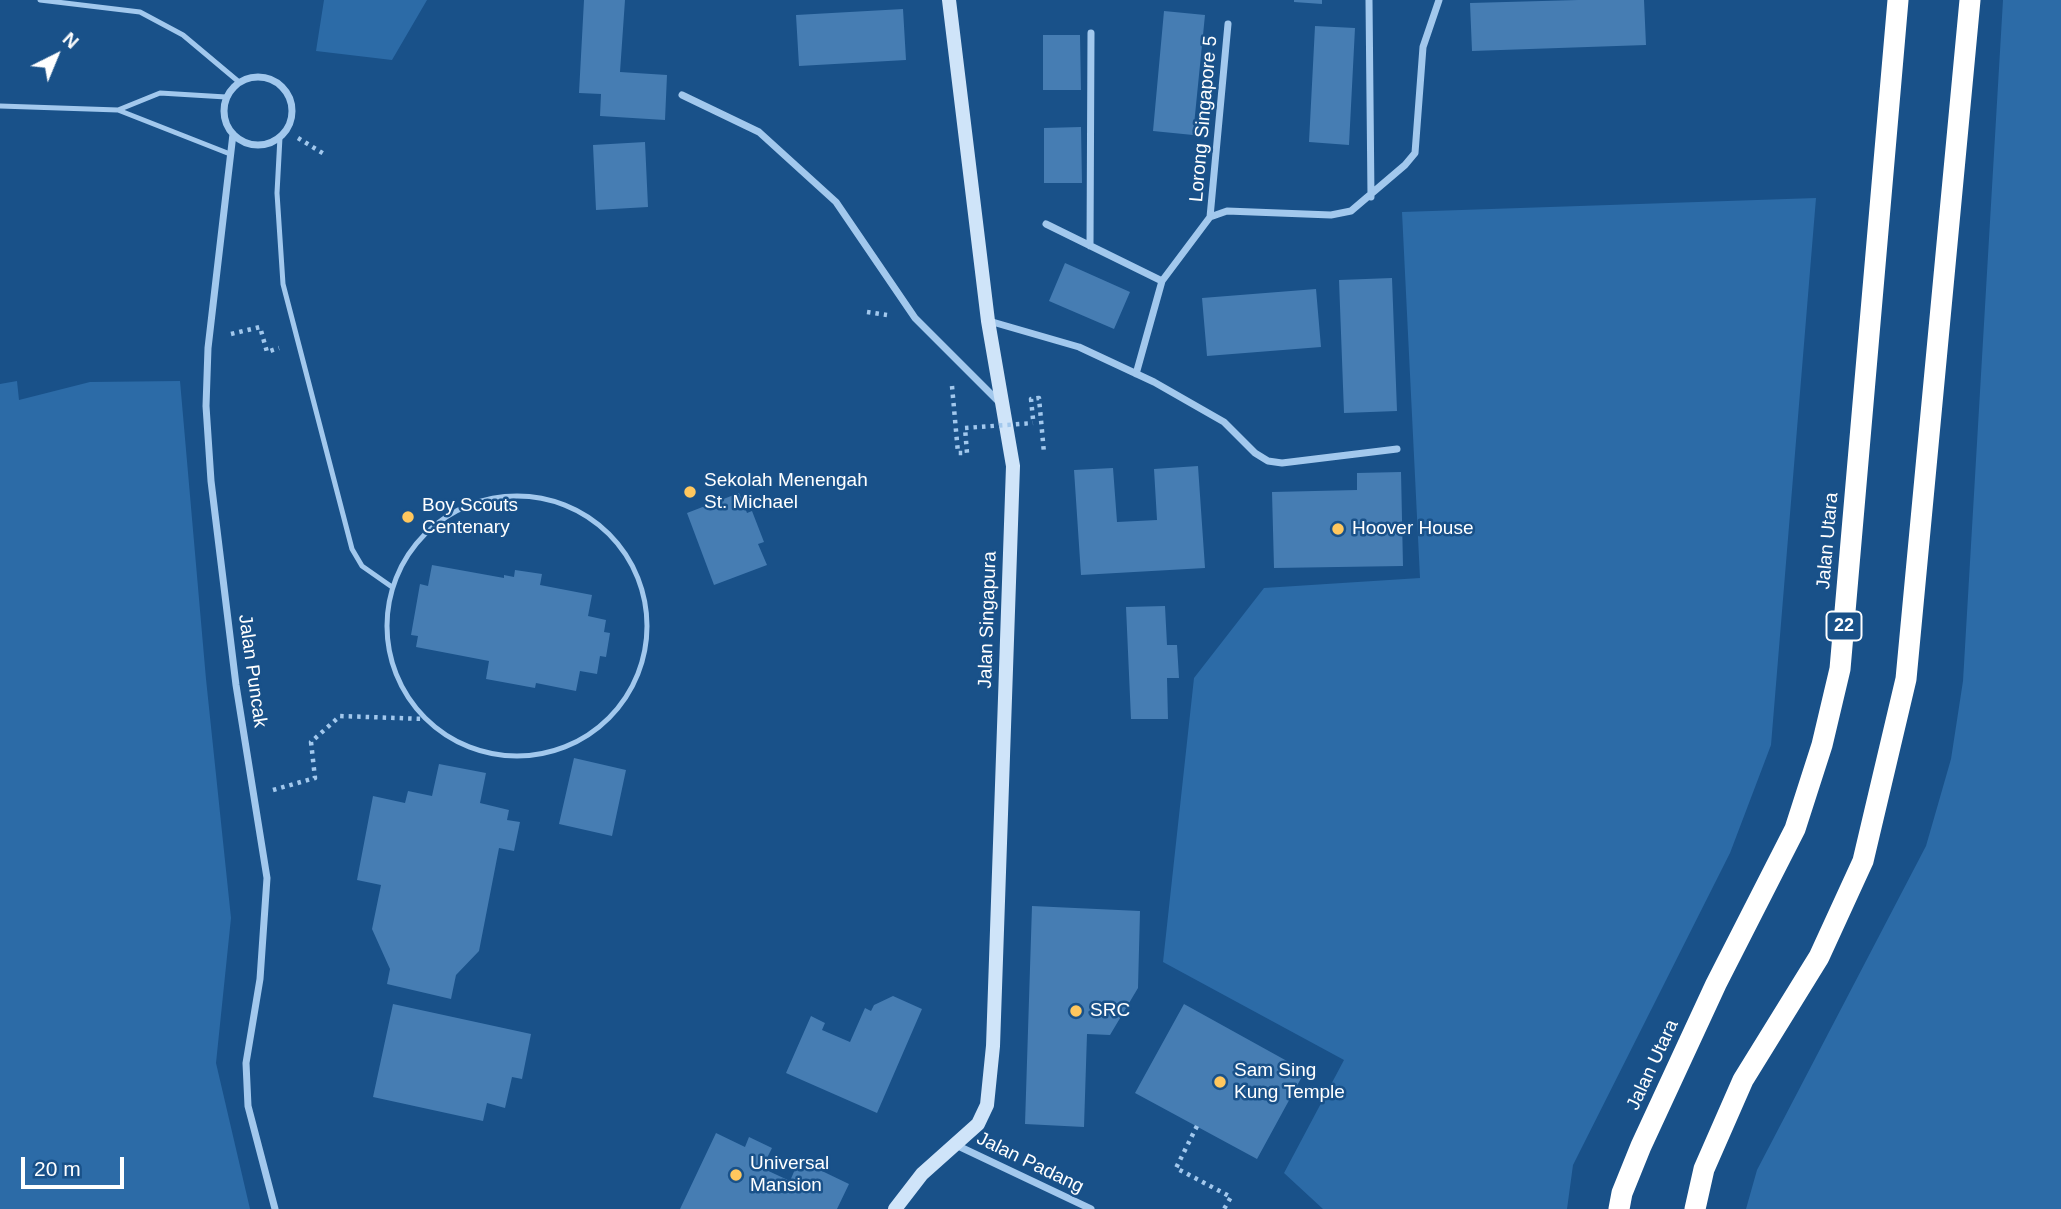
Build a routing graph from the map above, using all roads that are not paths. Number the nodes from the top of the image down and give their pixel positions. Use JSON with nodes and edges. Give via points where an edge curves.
{"nodes":[{"id":1,"x":40,"y":0,"type":"edge"},
{"id":2,"x":949,"y":0,"type":"edge"},
{"id":3,"x":1369,"y":0,"type":"edge"},
{"id":4,"x":1439,"y":0,"type":"edge"},
{"id":5,"x":1898,"y":0,"type":"edge"},
{"id":6,"x":1970,"y":0,"type":"edge"},
{"id":7,"x":1228,"y":24,"type":"dead end"},
{"id":8,"x":1091,"y":33,"type":"dead end"},
{"id":9,"x":239,"y":82,"type":"junction"},
{"id":10,"x":682,"y":95,"type":"dead end"},
{"id":11,"x":226,"y":97,"type":"junction"},
{"id":12,"x":0,"y":106,"type":"edge"},
{"id":13,"x":118,"y":110,"type":"junction"},
{"id":14,"x":283,"y":133,"type":"junction"},
{"id":15,"x":233,"y":134,"type":"junction"},
{"id":16,"x":230,"y":154,"type":"junction"},
{"id":17,"x":1371,"y":197,"type":"junction"},
{"id":18,"x":1210,"y":217,"type":"junction"},
{"id":19,"x":1046,"y":224,"type":"dead end"},
{"id":20,"x":1090,"y":246,"type":"junction"},
{"id":21,"x":1162,"y":281,"type":"junction"},
{"id":22,"x":988,"y":321,"type":"junction"},
{"id":23,"x":1136,"y":374,"type":"junction"},
{"id":24,"x":1003,"y":406,"type":"junction"},
{"id":25,"x":1397,"y":449,"type":"dead end"},
{"id":26,"x":392,"y":587,"type":"junction"},
{"id":27,"x":956,"y":1145,"type":"junction"},
{"id":28,"x":275,"y":1209,"type":"edge"},
{"id":29,"x":895,"y":1209,"type":"edge"},
{"id":30,"x":1091,"y":1209,"type":"edge"},
{"id":31,"x":1619,"y":1209,"type":"edge"},
{"id":32,"x":1695,"y":1209,"type":"edge"}],
"edges":[{"from":1,"to":9,"type":"lane","via":[[140,12],[183,35]]},
{"from":2,"to":22,"type":"street","name":"Jalan Singapura"},
{"from":3,"to":17,"type":"street"},
{"from":4,"to":17,"type":"street","via":[[1423,47],[1415,153]]},
{"from":5,"to":31,"type":"highway","name":"Jalan Utara","number":"22","via":[[1840,669],[1795,830],[1716,984],[1641,1146]]},
{"from":6,"to":32,"type":"highway","via":[[1906,679],[1863,861],[1819,957],[1744,1080],[1704,1169]]},
{"from":7,"to":18,"type":"street","name":"Lorong Singapore 5"},
{"from":8,"to":20,"type":"street"},
{"from":9,"to":11,"type":"street"},
{"from":9,"to":14,"type":"street","via":[[262,77],[282,87],[292,108]]},
{"from":10,"to":24,"type":"street","via":[[759,132],[836,202],[915,318]]},
{"from":11,"to":13,"type":"lane","via":[[160,93]]},
{"from":11,"to":15,"type":"street","name":"Jalan Puncak","via":[[224,117]]},
{"from":12,"to":13,"type":"lane"},
{"from":13,"to":16,"type":"lane"},
{"from":14,"to":15,"type":"street","via":[[271,142],[251,144]]},
{"from":14,"to":26,"type":"lane","via":[[277,193],[283,284],[352,549],[362,566]]},
{"from":15,"to":16,"type":"street","name":"Jalan Puncak"},
{"from":16,"to":28,"type":"street","name":"Jalan Puncak","via":[[208,348],[206,406],[236,685],[267,878],[247,1074],[248,1106]]},
{"from":17,"to":18,"type":"street","via":[[1351,211],[1331,215],[1227,211]]},
{"from":18,"to":21,"type":"street"},
{"from":19,"to":20,"type":"street"},
{"from":20,"to":21,"type":"street"},
{"from":21,"to":23,"type":"street"},
{"from":22,"to":23,"type":"street","via":[[1079,347]]},
{"from":22,"to":24,"type":"street","name":"Jalan Singapura"},
{"from":23,"to":25,"type":"street","via":[[1224,422],[1268,461]]},
{"from":24,"to":27,"type":"street","name":"Jalan Singapura","via":[[1013,466],[993,1046],[988,1105],[978,1124]]},
{"from":26,"to":26,"type":"lane","via":[[404,557],[432,525],[470,503],[512,494],[556,500],[595,520],[625,552],[644,591],[648,634],[639,675],[617,711],[586,738],[552,752],[524,757],[464,746],[425,719],[392,666],[386,641]]},
{"from":27,"to":29,"type":"street","name":"Jalan Singapura","via":[[922,1174]]},
{"from":27,"to":30,"type":"street","name":"Jalan Padang"}]}
